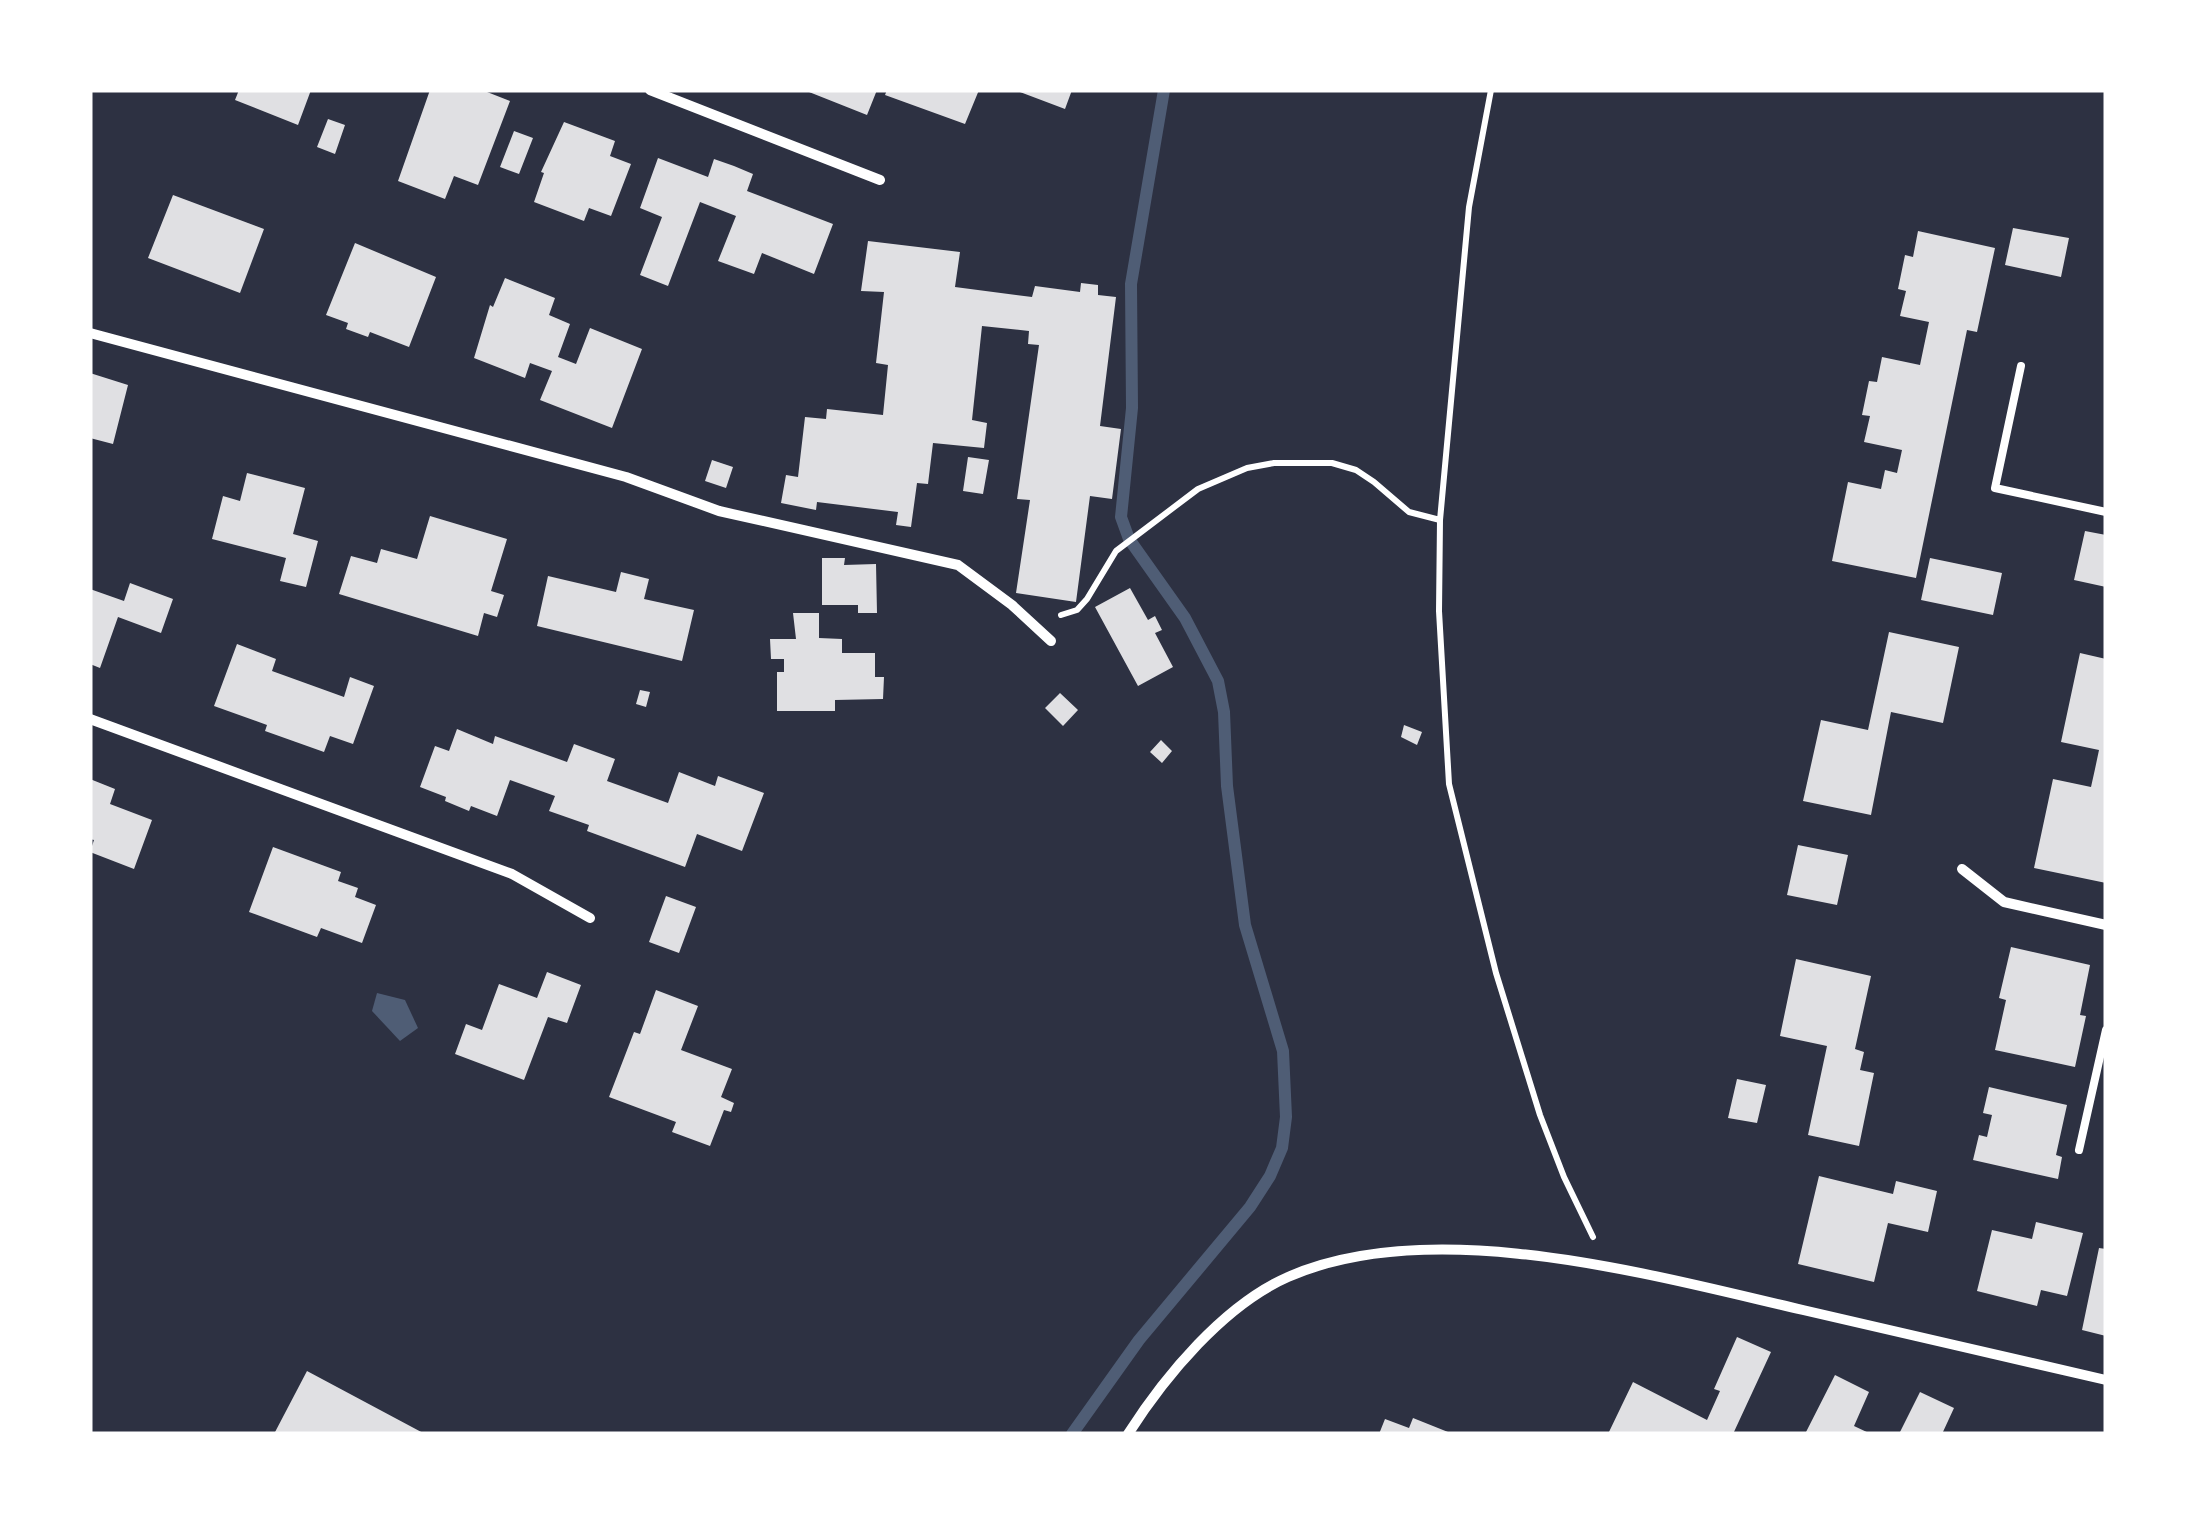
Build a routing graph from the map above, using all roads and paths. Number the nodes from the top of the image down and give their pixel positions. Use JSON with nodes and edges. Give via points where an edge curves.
{"nodes":[{"id":1,"x":650,"y":90,"type":"edge"},
{"id":2,"x":1491,"y":90,"type":"edge"},
{"id":3,"x":880,"y":180,"type":"dead end"},
{"id":4,"x":90,"y":333,"type":"edge"},
{"id":5,"x":2021,"y":366,"type":"dead end"},
{"id":6,"x":2106,"y":512,"type":"edge"},
{"id":7,"x":1440,"y":520,"type":"junction"},
{"id":8,"x":1012,"y":604,"type":"junction"},
{"id":9,"x":1051,"y":641,"type":"dead end"},
{"id":10,"x":90,"y":719,"type":"edge"},
{"id":11,"x":1962,"y":869,"type":"dead end"},
{"id":12,"x":590,"y":918,"type":"dead end"},
{"id":13,"x":2106,"y":925,"type":"edge"},
{"id":14,"x":2106,"y":1030,"type":"edge"},
{"id":15,"x":2079,"y":1150,"type":"dead end"},
{"id":16,"x":1625,"y":1269,"type":"junction"},
{"id":17,"x":2106,"y":1380,"type":"edge"},
{"id":18,"x":1128,"y":1434,"type":"edge"}],
"edges":[{"from":1,"to":3,"type":"street"},
{"from":2,"to":7,"type":"path","via":[[1469,207]]},
{"from":4,"to":8,"type":"street","via":[[626,477],[719,511],[958,565]]},
{"from":5,"to":6,"type":"lane","via":[[1995,488]]},
{"from":7,"to":8,"type":"path","via":[[1409,512],[1356,470],[1312,460],[1274,462],[1198,489],[1116,552],[1077,610],[1043,616]]},
{"from":7,"to":16,"type":"path","via":[[1449,784],[1471,877],[1540,1115],[1593,1237]]},
{"from":8,"to":9,"type":"street"},
{"from":10,"to":12,"type":"street","via":[[512,874]]},
{"from":11,"to":13,"type":"street","via":[[2004,902]]},
{"from":14,"to":15,"type":"lane"},
{"from":16,"to":17,"type":"street"},
{"from":16,"to":18,"type":"street","via":[[1491,1250],[1401,1251],[1328,1263],[1289,1276],[1217,1325]]}]}
